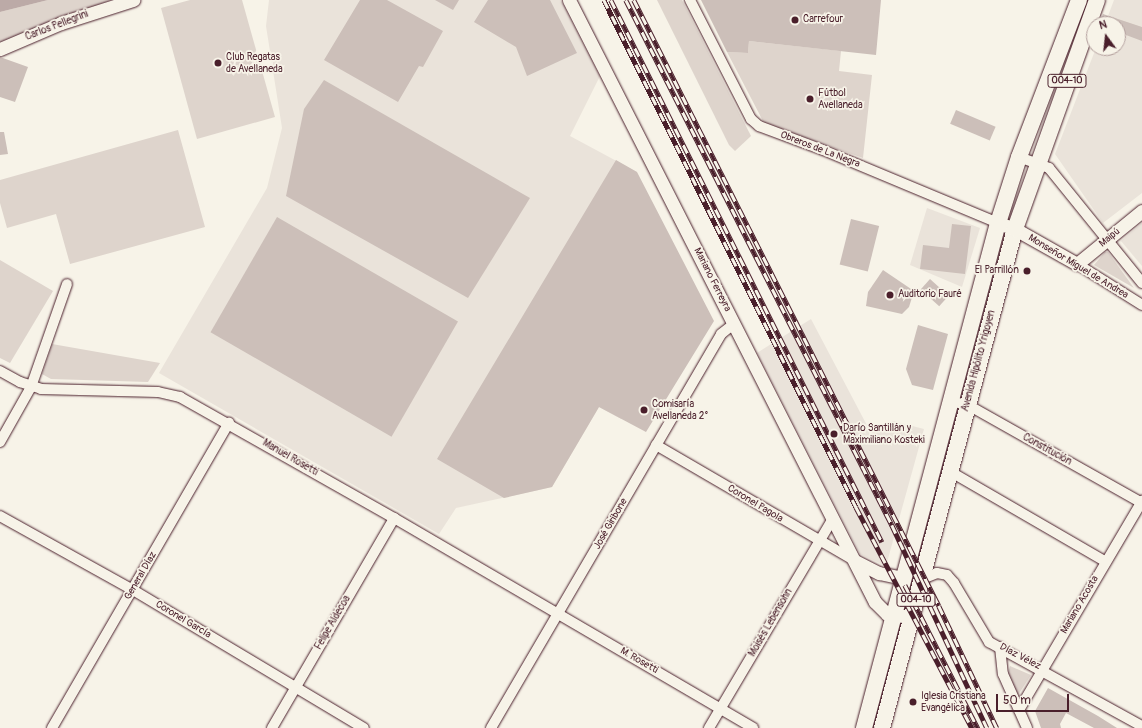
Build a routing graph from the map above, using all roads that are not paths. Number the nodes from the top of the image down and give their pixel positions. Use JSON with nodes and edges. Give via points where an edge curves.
{"nodes":[{"id":1,"x":133,"y":0,"type":"edge"},
{"id":2,"x":569,"y":0,"type":"edge"},
{"id":3,"x":690,"y":0,"type":"edge"},
{"id":4,"x":1079,"y":0,"type":"edge"},
{"id":5,"x":1097,"y":0,"type":"edge"},
{"id":6,"x":2,"y":47,"type":"edge"},
{"id":7,"x":1019,"y":157,"type":"junction"},
{"id":8,"x":1037,"y":162,"type":"junction"},
{"id":9,"x":1142,"y":211,"type":"edge"},
{"id":10,"x":998,"y":223,"type":"junction"},
{"id":11,"x":1015,"y":229,"type":"junction"},
{"id":12,"x":1107,"y":240,"type":"junction"},
{"id":13,"x":1077,"y":264,"type":"junction"},
{"id":14,"x":67,"y":284,"type":"dead end"},
{"id":15,"x":1142,"y":284,"type":"edge"},
{"id":16,"x":1142,"y":305,"type":"edge"},
{"id":17,"x":734,"y":324,"type":"junction"},
{"id":18,"x":0,"y":371,"type":"edge"},
{"id":19,"x":31,"y":387,"type":"junction"},
{"id":20,"x":950,"y":401,"type":"junction"},
{"id":21,"x":968,"y":405,"type":"junction"},
{"id":22,"x":229,"y":423,"type":"junction"},
{"id":23,"x":0,"y":442,"type":"edge"},
{"id":24,"x":656,"y":445,"type":"junction"},
{"id":25,"x":951,"y":472,"type":"junction"},
{"id":26,"x":1142,"y":502,"type":"edge"},
{"id":27,"x":0,"y":516,"type":"edge"},
{"id":28,"x":394,"y":518,"type":"junction"},
{"id":29,"x":833,"y":518,"type":"junction"},
{"id":30,"x":818,"y":541,"type":"junction"},
{"id":31,"x":855,"y":561,"type":"junction"},
{"id":32,"x":1106,"y":562,"type":"junction"},
{"id":33,"x":903,"y":578,"type":"junction"},
{"id":34,"x":922,"y":579,"type":"junction"},
{"id":35,"x":133,"y":590,"type":"junction"},
{"id":36,"x":558,"y":614,"type":"junction"},
{"id":37,"x":893,"y":616,"type":"junction"},
{"id":38,"x":912,"y":617,"type":"junction"},
{"id":39,"x":1000,"y":647,"type":"junction"},
{"id":40,"x":1043,"y":669,"type":"junction"},
{"id":41,"x":296,"y":688,"type":"junction"},
{"id":42,"x":720,"y":709,"type":"junction"},
{"id":43,"x":1019,"y":710,"type":"junction"},
{"id":44,"x":1142,"y":726,"type":"edge"},
{"id":45,"x":52,"y":728,"type":"edge"},
{"id":46,"x":272,"y":728,"type":"edge"},
{"id":47,"x":364,"y":728,"type":"edge"},
{"id":48,"x":491,"y":728,"type":"edge"},
{"id":49,"x":709,"y":728,"type":"edge"},
{"id":50,"x":753,"y":728,"type":"edge"},
{"id":51,"x":864,"y":728,"type":"edge"},
{"id":52,"x":882,"y":728,"type":"edge"},
{"id":53,"x":1028,"y":728,"type":"edge"}],
"edges":[{"from":1,"to":6,"type":"street","name":"Carlos Pellegrini","via":[[68,21]]},
{"from":2,"to":17,"type":"street","name":"Mariano Ferreyra"},
{"from":3,"to":10,"type":"street","name":"Obreros de La Negra","via":[[751,119],[759,126]]},
{"from":4,"to":7,"type":"main road","name":"Avenida Hipólito Yrigoyen","number":"004-10"},
{"from":5,"to":8,"type":"main road","name":"Avenida Hipólito Yrigoyen","number":"004-10"},
{"from":7,"to":8,"type":"street"},
{"from":7,"to":10,"type":"main road","name":"Avenida Hipólito Yrigoyen","number":"004-10"},
{"from":8,"to":11,"type":"main road","name":"Avenida Hipólito Yrigoyen","number":"004-10"},
{"from":8,"to":12,"type":"street","via":[[1049,168]]},
{"from":9,"to":12,"type":"street","name":"Maipú"},
{"from":10,"to":11,"type":"street","name":"Obreros de La Negra"},
{"from":10,"to":20,"type":"main road","name":"Avenida Hipólito Yrigoyen","number":"004-10"},
{"from":11,"to":13,"type":"street","name":"Monseñor Miguel de Andrea"},
{"from":11,"to":21,"type":"main road","name":"Avenida Hipólito Yrigoyen","number":"004-10"},
{"from":12,"to":13,"type":"street","name":"Maipú"},
{"from":12,"to":15,"type":"street"},
{"from":13,"to":16,"type":"street","name":"Monseñor Miguel de Andrea"},
{"from":14,"to":19,"type":"street"},
{"from":17,"to":24,"type":"street","name":"José Giribone","via":[[721,334]]},
{"from":17,"to":29,"type":"street","name":"Mariano Ferreyra"},
{"from":18,"to":19,"type":"street","name":"Manuel Rosetti"},
{"from":19,"to":22,"type":"street","name":"Manuel Rosetti","via":[[170,393]]},
{"from":19,"to":23,"type":"street"},
{"from":20,"to":21,"type":"street","name":"Constitución"},
{"from":20,"to":33,"type":"main road","name":"Avenida Hipólito Yrigoyen","number":"004-10"},
{"from":21,"to":25,"type":"main road","name":"Avenida Hipólito Yrigoyen","number":"004-10"},
{"from":21,"to":26,"type":"street","name":"Constitución"},
{"from":22,"to":28,"type":"street","name":"Manuel Rosetti"},
{"from":22,"to":35,"type":"street","name":"General Díaz"},
{"from":24,"to":30,"type":"street","name":"Coronel Pagola"},
{"from":24,"to":36,"type":"street","name":"José Giribone"},
{"from":25,"to":32,"type":"street"},
{"from":25,"to":34,"type":"main road","name":"Avenida Hipólito Yrigoyen","number":"004-10"},
{"from":26,"to":32,"type":"street","name":"Mariano Acosta"},
{"from":27,"to":35,"type":"street","name":"Coronel García"},
{"from":28,"to":36,"type":"street","name":"Manuel Rosetti"},
{"from":28,"to":41,"type":"street","name":"Felipe Aldecoa"},
{"from":29,"to":30,"type":"street","name":"Moisés Lebensohn"},
{"from":29,"to":31,"type":"street","name":"Mariano Ferreyra"},
{"from":30,"to":31,"type":"street","name":"Coronel Pagola"},
{"from":30,"to":42,"type":"street","name":"Moisés Lebensohn"},
{"from":31,"to":33,"type":"street","via":[[879,573]]},
{"from":31,"to":37,"type":"street","name":"Mariano Ferreyra","via":[[880,609]]},
{"from":32,"to":40,"type":"street","name":"Mariano Acosta"},
{"from":33,"to":37,"type":"main road","name":"Avenida Hipólito Yrigoyen","number":"004-10"},
{"from":34,"to":38,"type":"main road","name":"Avenida Hipólito Yrigoyen","number":"004-10"},
{"from":34,"to":39,"type":"street","name":"Díaz Vélez","via":[[937,574],[950,578],[986,638]]},
{"from":35,"to":41,"type":"street","name":"Coronel García"},
{"from":35,"to":45,"type":"street","name":"General Díaz"},
{"from":36,"to":42,"type":"street","name":"M. Rosetti"},
{"from":36,"to":48,"type":"street","name":"José Giribone"},
{"from":37,"to":38,"type":"street"},
{"from":37,"to":51,"type":"main road","name":"Avenida Hipólito Yrigoyen","number":"004-10"},
{"from":38,"to":52,"type":"main road","name":"Avenida Hipólito Yrigoyen","number":"004-10"},
{"from":39,"to":40,"type":"street","name":"Díaz Vélez"},
{"from":39,"to":43,"type":"street","via":[[1003,674]]},
{"from":40,"to":43,"type":"street","name":"Mariano Acosta"},
{"from":40,"to":44,"type":"street","name":"Díaz Vélez"},
{"from":41,"to":46,"type":"street","name":"Felipe Aldecoa"},
{"from":41,"to":47,"type":"street","name":"Coronel García"},
{"from":42,"to":49,"type":"street","name":"Moisés Lebensohn"},
{"from":42,"to":50,"type":"street"},
{"from":43,"to":53,"type":"street"}]}
